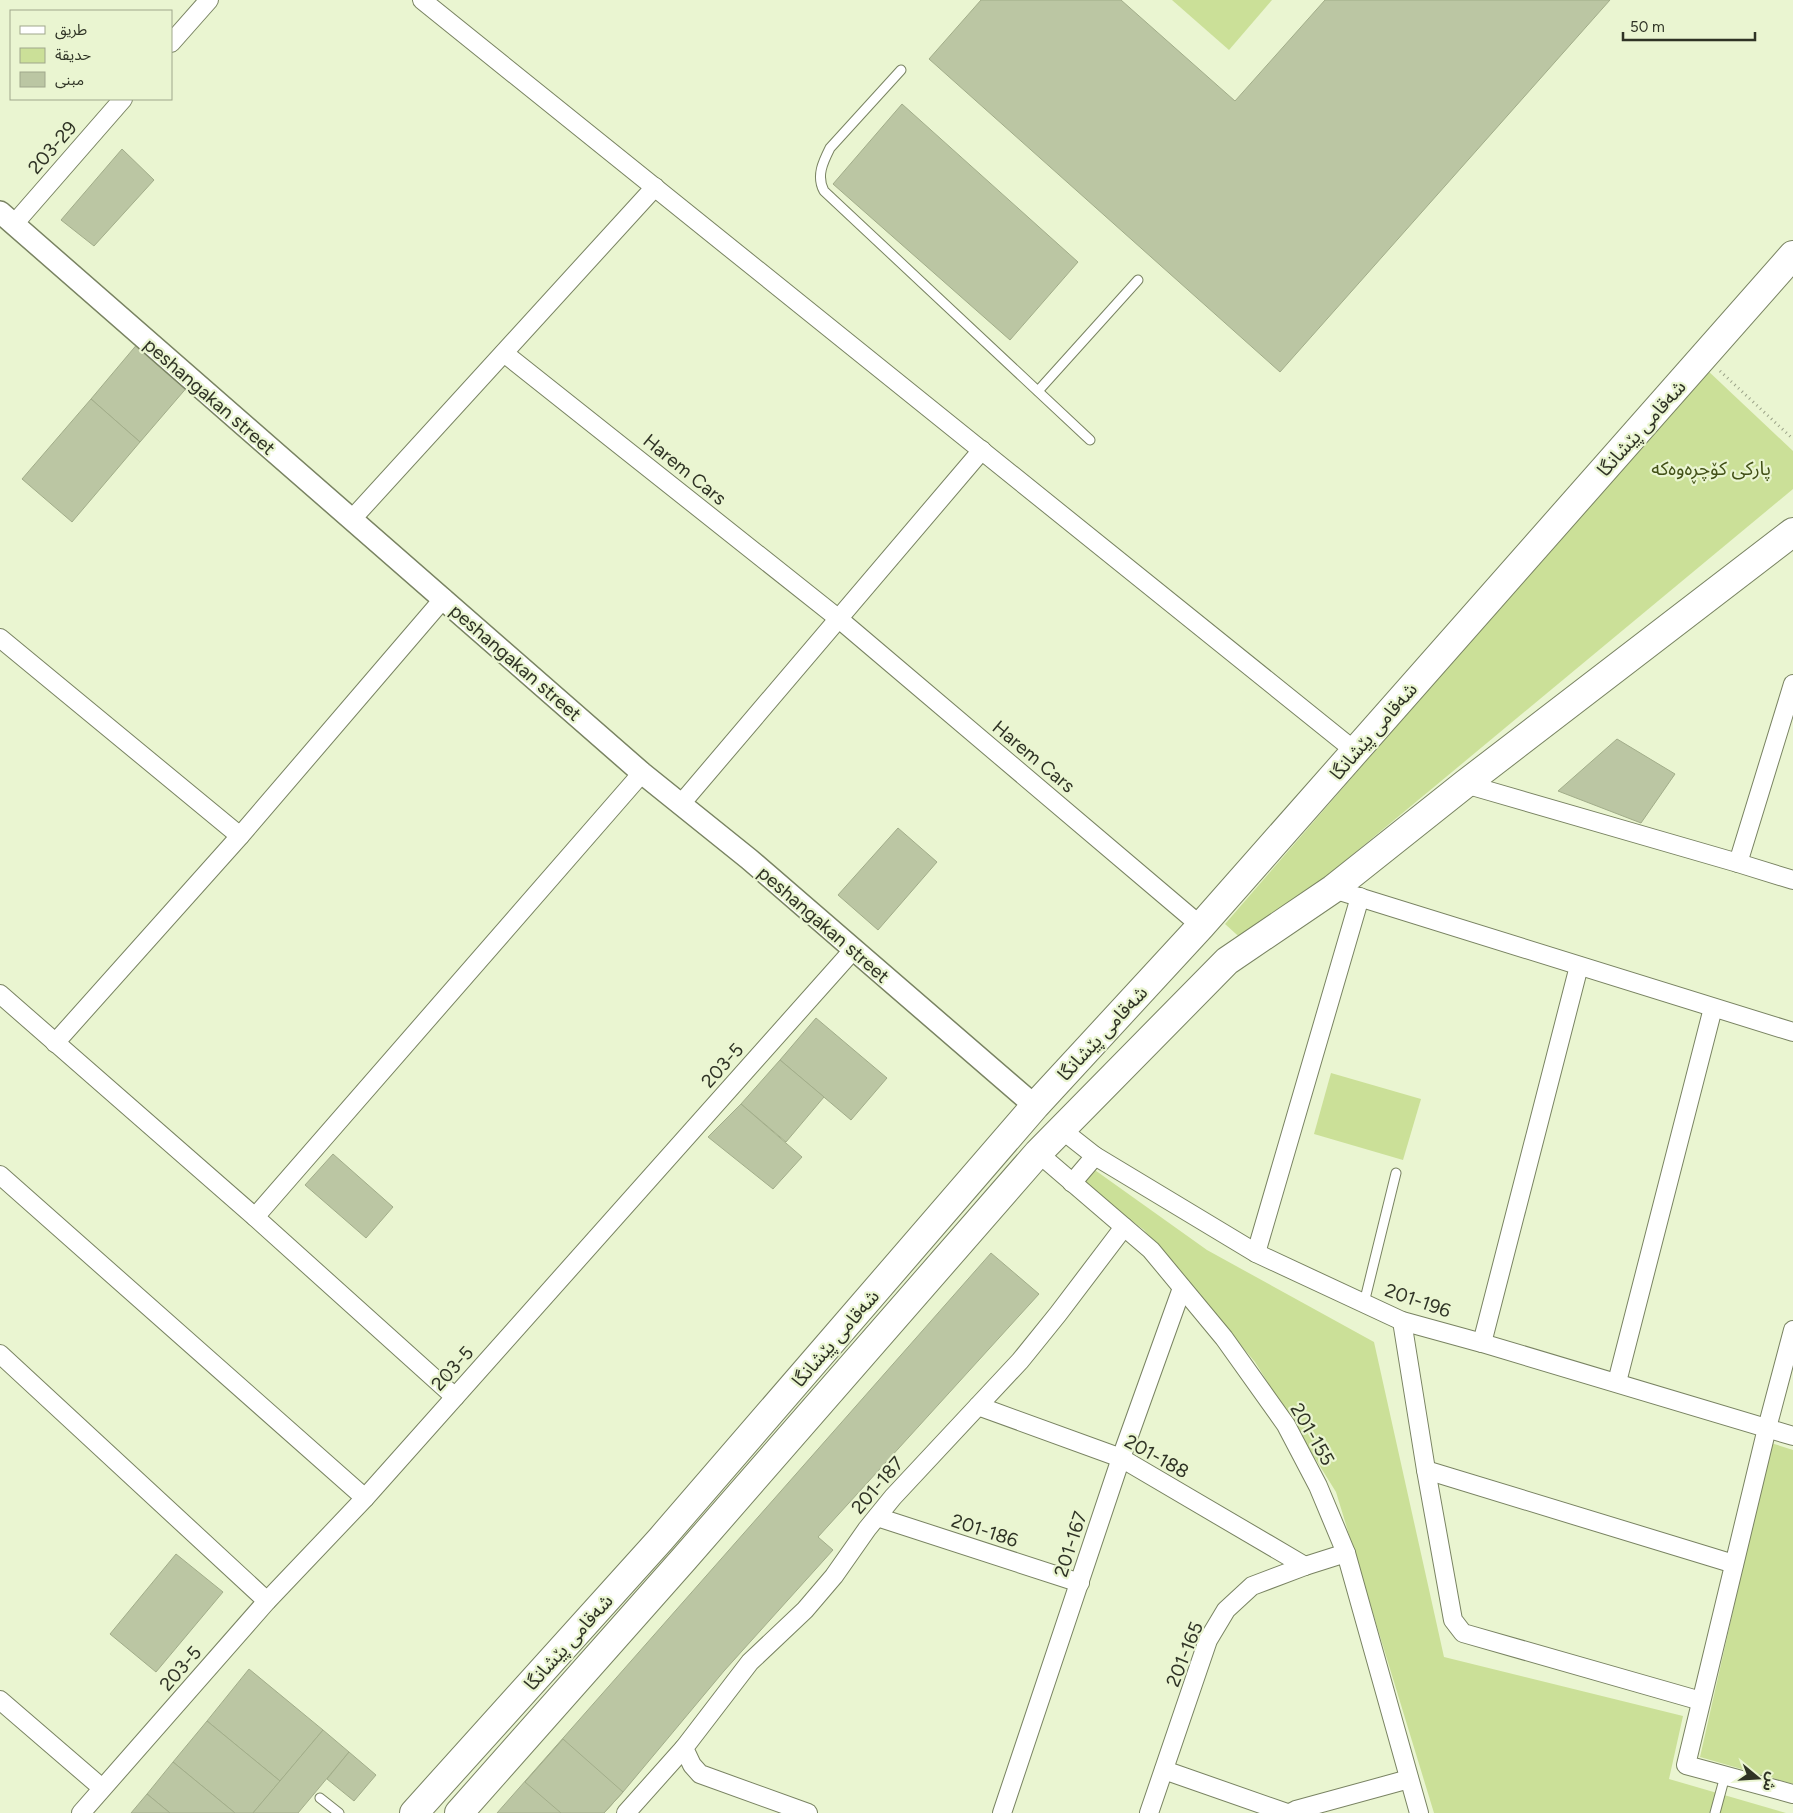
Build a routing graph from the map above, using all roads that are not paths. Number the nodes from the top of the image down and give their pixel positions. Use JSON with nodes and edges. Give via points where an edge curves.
{"nodes":[{"id":1,"x":209,"y":0,"type":"edge"},
{"id":2,"x":422,"y":0,"type":"edge"},
{"id":3,"x":172,"y":42,"type":"edge"},
{"id":4,"x":901,"y":70,"type":"dead end"},
{"id":5,"x":122,"y":100,"type":"edge"},
{"id":6,"x":655,"y":187,"type":"junction"},
{"id":7,"x":7,"y":218,"type":"edge"},
{"id":8,"x":1793,"y":255,"type":"edge"},
{"id":9,"x":1138,"y":280,"type":"dead end"},
{"id":10,"x":504,"y":353,"type":"junction"},
{"id":11,"x":1038,"y":391,"type":"junction"},
{"id":12,"x":1090,"y":440,"type":"dead end"},
{"id":13,"x":982,"y":450,"type":"junction"},
{"id":14,"x":352,"y":519,"type":"junction"},
{"id":15,"x":1793,"y":532,"type":"edge"},
{"id":16,"x":444,"y":598,"type":"junction"},
{"id":17,"x":838,"y":619,"type":"junction"},
{"id":18,"x":0,"y":638,"type":"edge"},
{"id":19,"x":1793,"y":684,"type":"edge"},
{"id":20,"x":1355,"y":751,"type":"junction"},
{"id":21,"x":642,"y":773,"type":"junction"},
{"id":22,"x":1465,"y":784,"type":"junction"},
{"id":23,"x":680,"y":805,"type":"junction"},
{"id":24,"x":240,"y":836,"type":"junction"},
{"id":25,"x":1738,"y":862,"type":"junction"},
{"id":26,"x":1793,"y":880,"type":"edge"},
{"id":27,"x":1333,"y":889,"type":"junction"},
{"id":28,"x":1360,"y":898,"type":"junction"},
{"id":29,"x":1201,"y":926,"type":"junction"},
{"id":30,"x":854,"y":949,"type":"junction"},
{"id":31,"x":1227,"y":961,"type":"junction"},
{"id":32,"x":1579,"y":966,"type":"junction"},
{"id":33,"x":0,"y":994,"type":"edge"},
{"id":34,"x":1713,"y":1008,"type":"junction"},
{"id":35,"x":1793,"y":1032,"type":"edge"},
{"id":36,"x":55,"y":1043,"type":"junction"},
{"id":37,"x":1035,"y":1106,"type":"junction"},
{"id":38,"x":1062,"y":1130,"type":"junction"},
{"id":39,"x":1038,"y":1153,"type":"junction"},
{"id":40,"x":1095,"y":1156,"type":"junction"},
{"id":41,"x":1396,"y":1173,"type":"dead end"},
{"id":42,"x":0,"y":1175,"type":"edge"},
{"id":43,"x":1072,"y":1183,"type":"junction"},
{"id":44,"x":255,"y":1217,"type":"junction"},
{"id":45,"x":1124,"y":1226,"type":"junction"},
{"id":46,"x":1256,"y":1253,"type":"junction"},
{"id":47,"x":1182,"y":1288,"type":"junction"},
{"id":48,"x":1364,"y":1304,"type":"junction"},
{"id":49,"x":1402,"y":1321,"type":"junction"},
{"id":50,"x":1793,"y":1330,"type":"edge"},
{"id":51,"x":1482,"y":1343,"type":"junction"},
{"id":52,"x":0,"y":1354,"type":"edge"},
{"id":53,"x":1617,"y":1382,"type":"junction"},
{"id":54,"x":455,"y":1396,"type":"junction"},
{"id":55,"x":978,"y":1406,"type":"junction"},
{"id":56,"x":1767,"y":1428,"type":"junction"},
{"id":57,"x":1793,"y":1436,"type":"edge"},
{"id":58,"x":1121,"y":1458,"type":"junction"},
{"id":59,"x":1426,"y":1470,"type":"junction"},
{"id":60,"x":365,"y":1498,"type":"junction"},
{"id":61,"x":877,"y":1518,"type":"junction"},
{"id":62,"x":661,"y":1539,"type":"junction"},
{"id":63,"x":1346,"y":1554,"type":"junction"},
{"id":64,"x":684,"y":1559,"type":"junction"},
{"id":65,"x":1734,"y":1564,"type":"junction"},
{"id":66,"x":1305,"y":1566,"type":"junction"},
{"id":67,"x":1080,"y":1583,"type":"junction"},
{"id":68,"x":267,"y":1601,"type":"junction"},
{"id":69,"x":0,"y":1700,"type":"edge"},
{"id":70,"x":1701,"y":1701,"type":"junction"},
{"id":71,"x":684,"y":1748,"type":"junction"},
{"id":72,"x":1164,"y":1770,"type":"junction"},
{"id":73,"x":1725,"y":1776,"type":"junction"},
{"id":74,"x":1408,"y":1779,"type":"junction"},
{"id":75,"x":102,"y":1788,"type":"junction"},
{"id":76,"x":1793,"y":1794,"type":"edge"},
{"id":77,"x":320,"y":1798,"type":"dead end"},
{"id":78,"x":81,"y":1813,"type":"edge"},
{"id":79,"x":338,"y":1813,"type":"edge"},
{"id":80,"x":414,"y":1813,"type":"edge"},
{"id":81,"x":459,"y":1813,"type":"edge"},
{"id":82,"x":626,"y":1813,"type":"edge"},
{"id":83,"x":808,"y":1813,"type":"edge"},
{"id":84,"x":1002,"y":1813,"type":"edge"},
{"id":85,"x":1149,"y":1813,"type":"edge"},
{"id":86,"x":1289,"y":1813,"type":"edge"},
{"id":87,"x":1419,"y":1813,"type":"edge"},
{"id":88,"x":1715,"y":1813,"type":"edge"}],
"edges":[{"from":1,"to":3,"type":"street"},
{"from":2,"to":6,"type":"street"},
{"from":4,"to":11,"type":"lane","via":[[830,148],[823,161],[819,181],[824,191]]},
{"from":5,"to":7,"type":"street","name":"203-29"},
{"from":6,"to":10,"type":"street"},
{"from":6,"to":13,"type":"street"},
{"from":7,"to":14,"type":"street","name":"peshangakan street"},
{"from":8,"to":20,"type":"main road","name":"شەقامی پێشانگا"},
{"from":9,"to":11,"type":"lane"},
{"from":10,"to":14,"type":"street"},
{"from":10,"to":17,"type":"street","name":"Harem Cars"},
{"from":11,"to":12,"type":"lane"},
{"from":13,"to":17,"type":"street"},
{"from":13,"to":20,"type":"street"},
{"from":14,"to":16,"type":"street","name":"peshangakan street"},
{"from":15,"to":22,"type":"main road","name":"شەقامی پێشانگا"},
{"from":16,"to":21,"type":"street","name":"peshangakan street"},
{"from":16,"to":24,"type":"street"},
{"from":17,"to":23,"type":"street"},
{"from":17,"to":29,"type":"street","name":"Harem Cars"},
{"from":18,"to":24,"type":"street"},
{"from":19,"to":25,"type":"street"},
{"from":20,"to":29,"type":"main road","name":"شەقامی پێشانگا"},
{"from":21,"to":23,"type":"street","name":"peshangakan street"},
{"from":21,"to":44,"type":"street"},
{"from":22,"to":25,"type":"street"},
{"from":22,"to":27,"type":"main road","name":"شەقامی پێشانگا"},
{"from":23,"to":30,"type":"street","name":"peshangakan street"},
{"from":24,"to":36,"type":"street"},
{"from":25,"to":26,"type":"street"},
{"from":27,"to":28,"type":"street"},
{"from":27,"to":31,"type":"main road","name":"شەقامی پێشانگا"},
{"from":28,"to":32,"type":"street"},
{"from":28,"to":46,"type":"street"},
{"from":29,"to":31,"type":"main road"},
{"from":29,"to":37,"type":"main road","name":"شەقامی پێشانگا"},
{"from":30,"to":37,"type":"street","name":"peshangakan street"},
{"from":30,"to":54,"type":"street","name":"203-5"},
{"from":31,"to":38,"type":"main road","name":"شەقامی پێشانگا"},
{"from":32,"to":34,"type":"street"},
{"from":32,"to":51,"type":"street"},
{"from":33,"to":36,"type":"street"},
{"from":34,"to":35,"type":"street"},
{"from":34,"to":53,"type":"street"},
{"from":36,"to":44,"type":"street"},
{"from":37,"to":62,"type":"main road","name":"شەقامی پێشانگا"},
{"from":38,"to":39,"type":"main road","name":"شەقامی پێشانگا"},
{"from":38,"to":40,"type":"street","name":"201-196"},
{"from":39,"to":43,"type":"street","name":"201-155"},
{"from":39,"to":64,"type":"main road","name":"شەقامی پێشانگا"},
{"from":40,"to":43,"type":"street"},
{"from":40,"to":46,"type":"street","name":"201-196"},
{"from":41,"to":48,"type":"lane"},
{"from":42,"to":60,"type":"street"},
{"from":43,"to":45,"type":"street","name":"201-155"},
{"from":44,"to":54,"type":"street"},
{"from":45,"to":47,"type":"street","name":"201-155","via":[[1151,1250]]},
{"from":45,"to":55,"type":"street","name":"201-187","via":[[1039,1338]]},
{"from":46,"to":48,"type":"street","name":"201-196"},
{"from":47,"to":58,"type":"street","name":"201-167"},
{"from":47,"to":63,"type":"street","name":"201-155","via":[[1246,1366],[1286,1425],[1318,1486]]},
{"from":48,"to":49,"type":"street","name":"201-196"},
{"from":49,"to":51,"type":"street","name":"201-196"},
{"from":49,"to":59,"type":"street"},
{"from":50,"to":56,"type":"street"},
{"from":51,"to":53,"type":"street","name":"201-196"},
{"from":52,"to":68,"type":"street"},
{"from":53,"to":56,"type":"street","name":"201-196"},
{"from":54,"to":60,"type":"street","name":"203-5"},
{"from":55,"to":58,"type":"street","name":"201-188"},
{"from":55,"to":61,"type":"street","name":"201-187"},
{"from":56,"to":57,"type":"street","name":"201-196"},
{"from":56,"to":65,"type":"street"},
{"from":58,"to":66,"type":"street","name":"201-188"},
{"from":58,"to":67,"type":"street","name":"201-167"},
{"from":59,"to":65,"type":"street"},
{"from":59,"to":70,"type":"street","via":[[1453,1620],[1463,1633]]},
{"from":60,"to":68,"type":"street","name":"203-5"},
{"from":61,"to":67,"type":"street","name":"201-186"},
{"from":61,"to":71,"type":"street","name":"201-187","via":[[805,1610],[750,1662]]},
{"from":62,"to":64,"type":"main road"},
{"from":62,"to":80,"type":"main road","name":"شەقامی پێشانگا"},
{"from":63,"to":66,"type":"street","name":"201-165"},
{"from":63,"to":74,"type":"street","name":"201-155"},
{"from":64,"to":81,"type":"main road","name":"شەقامی پێشانگا"},
{"from":65,"to":70,"type":"street"},
{"from":66,"to":72,"type":"street","name":"201-165","via":[[1252,1586],[1226,1610],[1208,1640]]},
{"from":67,"to":84,"type":"street","name":"201-167"},
{"from":68,"to":75,"type":"street","name":"203-5"},
{"from":69,"to":75,"type":"street"},
{"from":70,"to":73,"type":"street","via":[[1686,1766]]},
{"from":71,"to":82,"type":"street","name":"201-187"},
{"from":71,"to":83,"type":"street","via":[[700,1774]]},
{"from":72,"to":85,"type":"street","name":"201-165"},
{"from":72,"to":86,"type":"street"},
{"from":73,"to":76,"type":"street"},
{"from":73,"to":88,"type":"lane"},
{"from":74,"to":86,"type":"street"},
{"from":74,"to":87,"type":"street","name":"201-155"},
{"from":75,"to":78,"type":"street","name":"203-5"},
{"from":77,"to":79,"type":"lane"}]}
